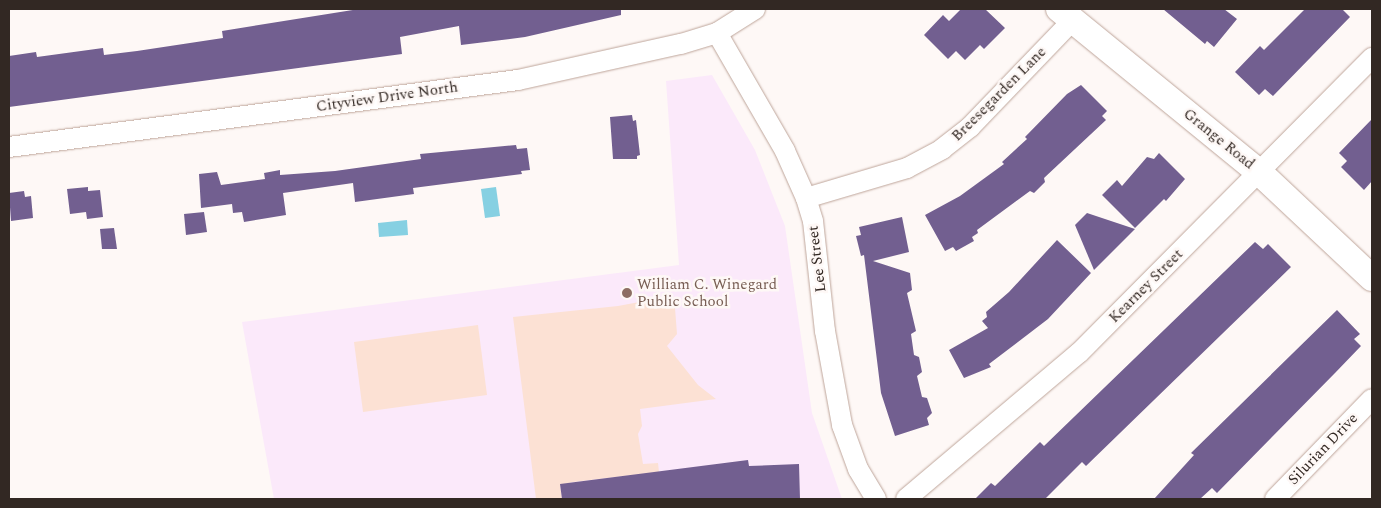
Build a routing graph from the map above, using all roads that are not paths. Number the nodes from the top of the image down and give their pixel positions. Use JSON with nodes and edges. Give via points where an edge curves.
{"nodes":[{"id":1,"x":755,"y":9,"type":"edge"},
{"id":2,"x":1066,"y":14,"type":"edge"},
{"id":3,"x":717,"y":33,"type":"junction"},
{"id":4,"x":1372,"y":58,"type":"edge"},
{"id":5,"x":9,"y":147,"type":"edge"},
{"id":6,"x":1259,"y":172,"type":"junction"},
{"id":7,"x":806,"y":198,"type":"junction"},
{"id":8,"x":1372,"y":278,"type":"edge"},
{"id":9,"x":1372,"y":399,"type":"edge"},
{"id":10,"x":876,"y":499,"type":"edge"},
{"id":11,"x":906,"y":499,"type":"edge"},
{"id":12,"x":1275,"y":499,"type":"edge"}],
"edges":[{"from":1,"to":3,"type":"street","name":"Cityview Drive North"},
{"from":2,"to":6,"type":"main road","name":"Grange Road"},
{"from":2,"to":7,"type":"street","name":"Breesegarden Lane","via":[[970,127],[942,149],[907,168]]},
{"from":3,"to":5,"type":"street","name":"Cityview Drive North","via":[[654,51],[518,80]]},
{"from":3,"to":7,"type":"street","name":"Lee Street","via":[[785,151]]},
{"from":4,"to":6,"type":"street","name":"Kearney Street"},
{"from":6,"to":8,"type":"main road","name":"Grange Road"},
{"from":6,"to":11,"type":"street","name":"Kearney Street","via":[[1078,353]]},
{"from":7,"to":10,"type":"street","name":"Lee Street","via":[[813,221],[825,331],[842,425],[858,469]]},
{"from":9,"to":12,"type":"street","name":"Silurian Drive"}]}
